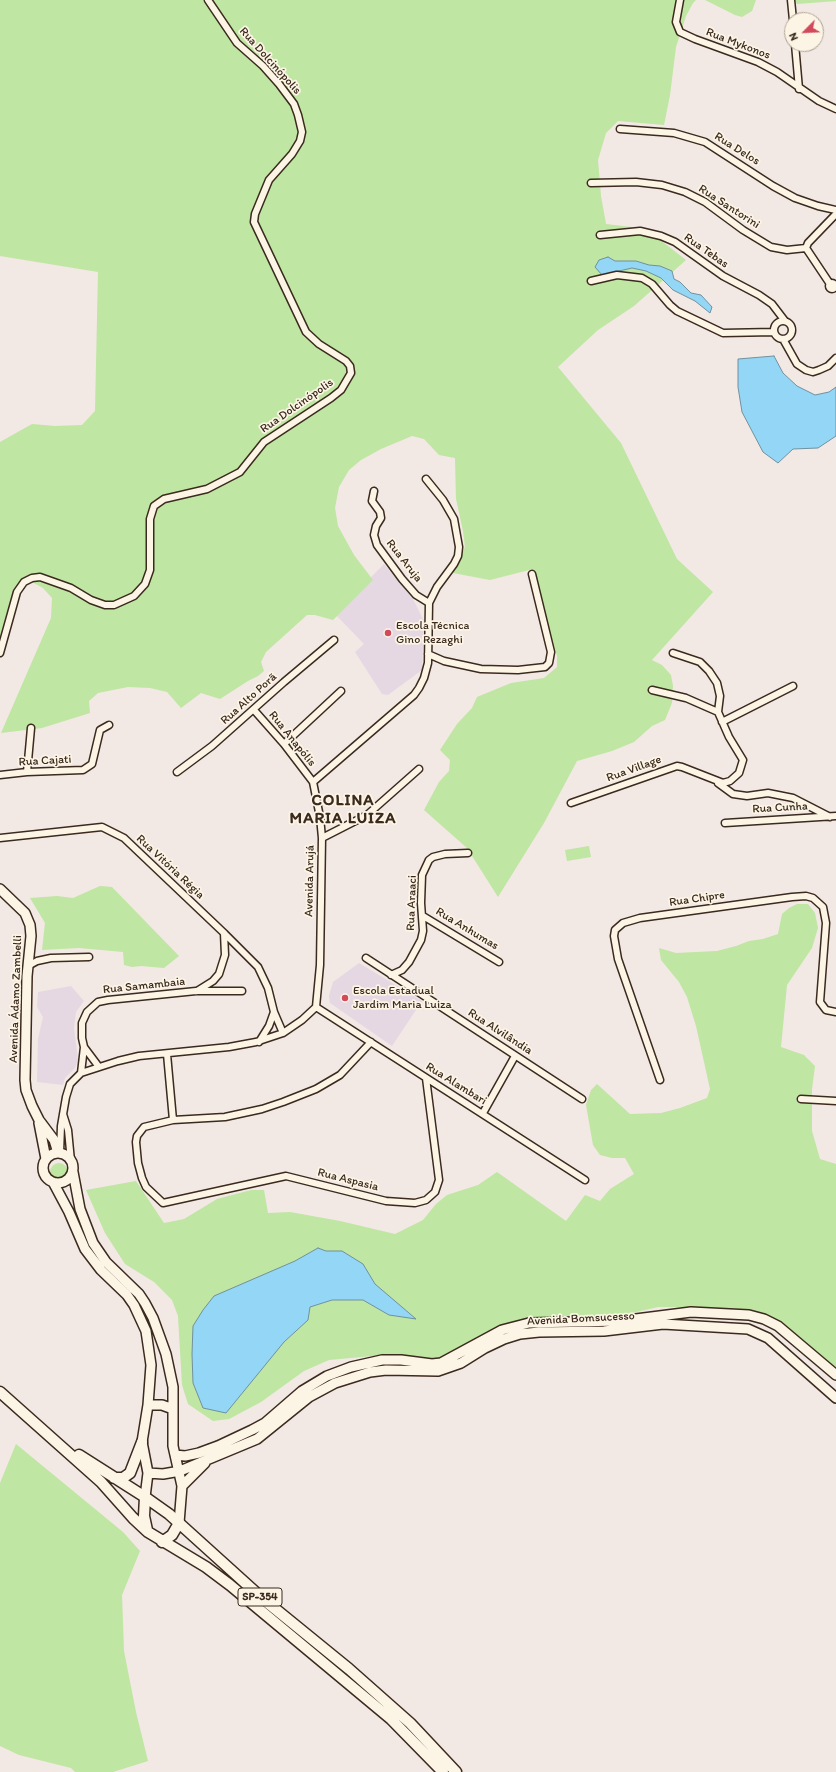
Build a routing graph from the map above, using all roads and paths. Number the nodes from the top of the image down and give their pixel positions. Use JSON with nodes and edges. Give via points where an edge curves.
{"nodes":[{"id":1,"x":208,"y":0,"type":"edge"},
{"id":2,"x":680,"y":0,"type":"edge"},
{"id":3,"x":791,"y":0,"type":"edge"},
{"id":4,"x":792,"y":12,"type":"edge"},
{"id":5,"x":796,"y":52,"type":"edge"},
{"id":6,"x":799,"y":89,"type":"junction"},
{"id":7,"x":836,"y":109,"type":"edge"},
{"id":8,"x":620,"y":129,"type":"dead end"},
{"id":9,"x":591,"y":183,"type":"dead end"},
{"id":10,"x":836,"y":210,"type":"edge"},
{"id":11,"x":836,"y":214,"type":"edge"},
{"id":12,"x":600,"y":235,"type":"dead end"},
{"id":13,"x":806,"y":248,"type":"junction"},
{"id":14,"x":591,"y":281,"type":"dead end"},
{"id":15,"x":830,"y":284,"type":"dead end"},
{"id":16,"x":785,"y":321,"type":"junction"},
{"id":17,"x":774,"y":332,"type":"junction"},
{"id":18,"x":783,"y":339,"type":"junction"},
{"id":19,"x":836,"y":358,"type":"edge"},
{"id":20,"x":426,"y":479,"type":"dead end"},
{"id":21,"x":374,"y":491,"type":"dead end"},
{"id":22,"x":532,"y":574,"type":"dead end"},
{"id":23,"x":429,"y":603,"type":"junction"},
{"id":24,"x":334,"y":640,"type":"dead end"},
{"id":25,"x":0,"y":653,"type":"edge"},
{"id":26,"x":673,"y":653,"type":"dead end"},
{"id":27,"x":428,"y":654,"type":"junction"},
{"id":28,"x":793,"y":686,"type":"dead end"},
{"id":29,"x":652,"y":690,"type":"dead end"},
{"id":30,"x":341,"y":691,"type":"dead end"},
{"id":31,"x":254,"y":710,"type":"junction"},
{"id":32,"x":718,"y":712,"type":"junction"},
{"id":33,"x":722,"y":722,"type":"junction"},
{"id":34,"x":109,"y":725,"type":"dead end"},
{"id":35,"x":31,"y":728,"type":"dead end"},
{"id":36,"x":284,"y":744,"type":"junction"},
{"id":37,"x":418,"y":769,"type":"dead end"},
{"id":38,"x":27,"y":772,"type":"junction"},
{"id":39,"x":177,"y":772,"type":"dead end"},
{"id":40,"x":0,"y":775,"type":"edge"},
{"id":41,"x":313,"y":782,"type":"junction"},
{"id":42,"x":717,"y":782,"type":"junction"},
{"id":43,"x":571,"y":803,"type":"dead end"},
{"id":44,"x":833,"y":816,"type":"edge"},
{"id":45,"x":725,"y":823,"type":"dead end"},
{"id":46,"x":0,"y":838,"type":"edge"},
{"id":47,"x":322,"y":838,"type":"junction"},
{"id":48,"x":468,"y":853,"type":"dead end"},
{"id":49,"x":0,"y":888,"type":"edge"},
{"id":50,"x":423,"y":916,"type":"junction"},
{"id":51,"x":224,"y":933,"type":"junction"},
{"id":52,"x":89,"y":957,"type":"dead end"},
{"id":53,"x":366,"y":958,"type":"dead end"},
{"id":54,"x":499,"y":962,"type":"dead end"},
{"id":55,"x":28,"y":966,"type":"junction"},
{"id":56,"x":391,"y":975,"type":"junction"},
{"id":57,"x":242,"y":991,"type":"dead end"},
{"id":58,"x":196,"y":992,"type":"junction"},
{"id":59,"x":316,"y":1007,"type":"junction"},
{"id":60,"x":274,"y":1012,"type":"junction"},
{"id":61,"x":836,"y":1012,"type":"edge"},
{"id":62,"x":283,"y":1033,"type":"junction"},
{"id":63,"x":259,"y":1042,"type":"junction"},
{"id":64,"x":371,"y":1042,"type":"junction"},
{"id":65,"x":84,"y":1047,"type":"junction"},
{"id":66,"x":167,"y":1054,"type":"junction"},
{"id":67,"x":515,"y":1056,"type":"junction"},
{"id":68,"x":99,"y":1067,"type":"junction"},
{"id":69,"x":81,"y":1073,"type":"junction"},
{"id":70,"x":426,"y":1078,"type":"junction"},
{"id":71,"x":660,"y":1080,"type":"dead end"},
{"id":72,"x":582,"y":1099,"type":"dead end"},
{"id":73,"x":801,"y":1099,"type":"dead end"},
{"id":74,"x":836,"y":1102,"type":"edge"},
{"id":75,"x":63,"y":1113,"type":"junction"},
{"id":76,"x":483,"y":1113,"type":"junction"},
{"id":77,"x":39,"y":1120,"type":"junction"},
{"id":78,"x":173,"y":1120,"type":"junction"},
{"id":79,"x":59,"y":1153,"type":"junction"},
{"id":80,"x":46,"y":1159,"type":"junction"},
{"id":81,"x":71,"y":1161,"type":"junction"},
{"id":82,"x":73,"y":1172,"type":"junction"},
{"id":83,"x":585,"y":1180,"type":"dead end"},
{"id":84,"x":53,"y":1182,"type":"junction"},
{"id":85,"x":836,"y":1375,"type":"edge"},
{"id":86,"x":0,"y":1392,"type":"edge"},
{"id":87,"x":836,"y":1398,"type":"edge"},
{"id":88,"x":148,"y":1405,"type":"junction"},
{"id":89,"x":173,"y":1409,"type":"junction"},
{"id":90,"x":52,"y":1438,"type":"junction"},
{"id":91,"x":142,"y":1442,"type":"junction"},
{"id":92,"x":175,"y":1455,"type":"junction"},
{"id":93,"x":214,"y":1457,"type":"junction"},
{"id":94,"x":180,"y":1471,"type":"junction"},
{"id":95,"x":148,"y":1473,"type":"junction"},
{"id":96,"x":114,"y":1478,"type":"junction"},
{"id":97,"x":182,"y":1486,"type":"junction"},
{"id":98,"x":145,"y":1497,"type":"junction"},
{"id":99,"x":179,"y":1522,"type":"junction"},
{"id":100,"x":148,"y":1532,"type":"junction"},
{"id":101,"x":162,"y":1542,"type":"junction"},
{"id":102,"x":443,"y":1772,"type":"edge"},
{"id":103,"x":456,"y":1772,"type":"edge"}],
"edges":[{"from":1,"to":25,"type":"street","name":"Rua Dolcinópolis","via":[[237,43],[263,66],[294,104],[302,132],[300,141],[269,180],[254,222],[306,332],[316,342],[346,361],[351,373],[341,390],[331,398],[264,442],[240,472],[207,489],[164,499],[154,506],[150,518],[150,570],[145,584],[134,596],[114,605],[106,605],[40,577],[24,582],[17,592]]},
{"from":2,"to":6,"type":"street","name":"Rua Mykonos","via":[[676,22],[680,32],[695,40],[758,62],[777,72]]},
{"from":3,"to":4,"type":"street"},
{"from":5,"to":6,"type":"street"},
{"from":6,"to":7,"type":"street","name":"Rua Mykonos"},
{"from":8,"to":10,"type":"street","name":"Rua Delos","via":[[674,133],[698,139],[795,198]]},
{"from":9,"to":13,"type":"street","name":"Rua Santorini","via":[[662,184],[705,202],[771,247],[787,250]]},
{"from":11,"to":13,"type":"street"},
{"from":12,"to":16,"type":"street","name":"Rua Tebas","via":[[640,231],[675,242],[722,276],[772,304]]},
{"from":13,"to":15,"type":"street"},
{"from":14,"to":17,"type":"street","via":[[617,276],[642,278],[652,284],[677,311],[723,333]]},
{"from":16,"to":17,"type":"street","via":[[776,323]]},
{"from":16,"to":18,"type":"street","via":[[792,326],[792,332]]},
{"from":17,"to":18,"type":"street"},
{"from":18,"to":19,"type":"street","via":[[797,364],[806,370],[819,370]]},
{"from":20,"to":23,"type":"street","via":[[454,519],[459,547],[454,564]]},
{"from":21,"to":23,"type":"street","name":"Rua Aruja","via":[[372,501],[381,518],[374,535],[377,545],[416,595]]},
{"from":22,"to":27,"type":"street","via":[[551,652],[549,663],[545,667],[518,670],[481,669],[458,665]]},
{"from":23,"to":27,"type":"street"},
{"from":24,"to":31,"type":"street","name":"Rua Alto Porã"},
{"from":26,"to":32,"type":"street","via":[[700,662],[709,671],[717,683],[720,696]]},
{"from":27,"to":41,"type":"street","via":[[420,688]]},
{"from":28,"to":33,"type":"street"},
{"from":29,"to":32,"type":"street","via":[[686,698]]},
{"from":30,"to":36,"type":"street"},
{"from":31,"to":36,"type":"street","name":"Rua Anapólis"},
{"from":31,"to":39,"type":"street","name":"Rua Alto Porã"},
{"from":32,"to":33,"type":"street"},
{"from":33,"to":42,"type":"street","via":[[743,760],[739,773],[734,778],[723,783]]},
{"from":34,"to":38,"type":"street","name":"Rua Cajati","via":[[100,730],[92,764],[83,770]]},
{"from":35,"to":38,"type":"street"},
{"from":36,"to":41,"type":"street","name":"Rua Anapólis"},
{"from":37,"to":47,"type":"street","via":[[367,815]]},
{"from":38,"to":40,"type":"street","name":"Rua Cajati"},
{"from":41,"to":47,"type":"street","name":"Avenida Arujá"},
{"from":42,"to":43,"type":"street","name":"Rua Village","via":[[677,766]]},
{"from":42,"to":44,"type":"street","name":"Rua Village","via":[[733,794],[747,796],[768,793],[792,798]]},
{"from":44,"to":45,"type":"street","name":"Rua Cunha"},
{"from":46,"to":51,"type":"street","name":"Rua Vitória Régia","via":[[91,827],[102,827],[112,831],[124,838]]},
{"from":47,"to":59,"type":"street","name":"Avenida Arujá","via":[[320,965]]},
{"from":48,"to":50,"type":"street","name":"Rua Araaci","via":[[445,854],[429,860],[422,874]]},
{"from":49,"to":55,"type":"street","name":"Avenida Ádamo Zambelli","via":[[19,906],[29,921],[31,932]]},
{"from":50,"to":54,"type":"street","name":"Rua Anhumas"},
{"from":50,"to":56,"type":"street","name":"Rua Araaci","via":[[424,931],[416,952],[402,970]]},
{"from":51,"to":58,"type":"street","name":"Rua Samambaia","via":[[225,955],[219,974],[206,987]]},
{"from":51,"to":60,"type":"street","name":"Rua Vitória Régia","via":[[258,967],[268,988]]},
{"from":52,"to":55,"type":"street","via":[[51,958]]},
{"from":53,"to":56,"type":"street","name":"Rua Alvilândia"},
{"from":55,"to":77,"type":"street","name":"Avenida Ádamo Zambelli","via":[[25,1080],[28,1097]]},
{"from":56,"to":67,"type":"street","name":"Rua Alvilândia"},
{"from":57,"to":58,"type":"street","name":"Rua Samambaia"},
{"from":58,"to":65,"type":"street","name":"Rua Samambaia","via":[[98,1002],[84,1018]]},
{"from":59,"to":62,"type":"street"},
{"from":59,"to":64,"type":"street","name":"Rua Alambari"},
{"from":60,"to":62,"type":"street","name":"Rua Vitória Régia"},
{"from":60,"to":63,"type":"street"},
{"from":61,"to":71,"type":"street","name":"Rua Chipre","via":[[826,1010],[820,1002],[826,923],[822,907],[813,898],[792,897],[640,918],[623,923],[615,930],[614,936],[618,959]]},
{"from":62,"to":63,"type":"street"},
{"from":63,"to":66,"type":"street"},
{"from":64,"to":70,"type":"street","name":"Rua Alambari"},
{"from":64,"to":78,"type":"street","via":[[340,1075],[316,1089],[283,1102],[225,1117]]},
{"from":65,"to":68,"type":"street"},
{"from":65,"to":69,"type":"street","name":"Rua Samambaia"},
{"from":66,"to":68,"type":"street","via":[[139,1056]]},
{"from":66,"to":78,"type":"street"},
{"from":67,"to":72,"type":"street","name":"Rua Alvilândia"},
{"from":67,"to":76,"type":"street"},
{"from":68,"to":69,"type":"street"},
{"from":69,"to":75,"type":"street","via":[[70,1084]]},
{"from":70,"to":76,"type":"street","name":"Rua Alambari"},
{"from":70,"to":78,"type":"street","name":"Rua Aspasia","via":[[440,1180],[435,1192],[426,1200],[415,1203],[386,1201],[286,1176],[163,1203],[146,1187],[142,1178],[136,1136],[144,1127]]},
{"from":73,"to":74,"type":"street"},
{"from":75,"to":79,"type":"street"},
{"from":75,"to":81,"type":"street","via":[[68,1130]]},
{"from":76,"to":83,"type":"street","name":"Rua Alambari"},
{"from":77,"to":79,"type":"street","name":"Avenida Ádamo Zambelli","via":[[54,1140]]},
{"from":77,"to":80,"type":"street","name":"Avenida Ádamo Zambelli"},
{"from":79,"to":80,"type":"street"},
{"from":79,"to":81,"type":"street"},
{"from":80,"to":84,"type":"street","name":"Avenida Ádamo Zambelli","via":[[44,1172]]},
{"from":81,"to":82,"type":"street"},
{"from":82,"to":84,"type":"street","via":[[65,1182]]},
{"from":82,"to":89,"type":"street","via":[[80,1209],[93,1243],[114,1271],[139,1294],[153,1318],[171,1373]]},
{"from":84,"to":88,"type":"street","name":"Avenida Ádamo Zambelli","via":[[85,1249],[101,1270],[127,1295],[140,1315],[150,1348],[151,1383]]},
{"from":85,"to":92,"type":"street","name":"Avenida Bomsucesso","via":[[778,1326],[764,1318],[749,1315],[690,1312],[620,1321],[529,1323],[502,1330],[440,1363],[382,1360],[327,1376],[302,1391],[265,1423],[218,1446],[191,1455]]},
{"from":86,"to":90,"type":"main road","number":"SP-354"},
{"from":87,"to":93,"type":"street","name":"Avenida Bomsucesso","via":[[768,1338],[748,1329],[663,1324],[604,1331],[540,1332],[504,1339],[461,1363],[438,1371],[386,1370],[370,1372],[335,1383],[309,1397],[257,1440]]},
{"from":88,"to":89,"type":"street","via":[[162,1405]]},
{"from":88,"to":91,"type":"street","name":"Avenida Ádamo Zambelli"},
{"from":89,"to":92,"type":"street"},
{"from":90,"to":96,"type":"main road","number":"SP-354"},
{"from":90,"to":100,"type":"main road","number":"SP-354","via":[[110,1490]]},
{"from":91,"to":95,"type":"street","name":"Avenida Ádamo Zambelli"},
{"from":91,"to":96,"type":"main road","via":[[130,1473],[122,1478]]},
{"from":92,"to":94,"type":"street"},
{"from":93,"to":94,"type":"street","name":"Avenida Bomsucesso"},
{"from":93,"to":97,"type":"street"},
{"from":94,"to":95,"type":"street","name":"Avenida Bomsucesso"},
{"from":94,"to":97,"type":"street"},
{"from":95,"to":98,"type":"street","name":"Avenida Ádamo Zambelli"},
{"from":96,"to":98,"type":"main road","number":"SP-354"},
{"from":97,"to":99,"type":"street"},
{"from":98,"to":99,"type":"main road","number":"SP-354"},
{"from":98,"to":100,"type":"main road","via":[[144,1516]]},
{"from":99,"to":101,"type":"main road","via":[[172,1535]]},
{"from":99,"to":103,"type":"main road","number":"SP-354","via":[[263,1599],[410,1723]]},
{"from":100,"to":101,"type":"main road","number":"SP-354"},
{"from":101,"to":102,"type":"main road","number":"SP-354","via":[[206,1567],[230,1585],[380,1710]]}]}
